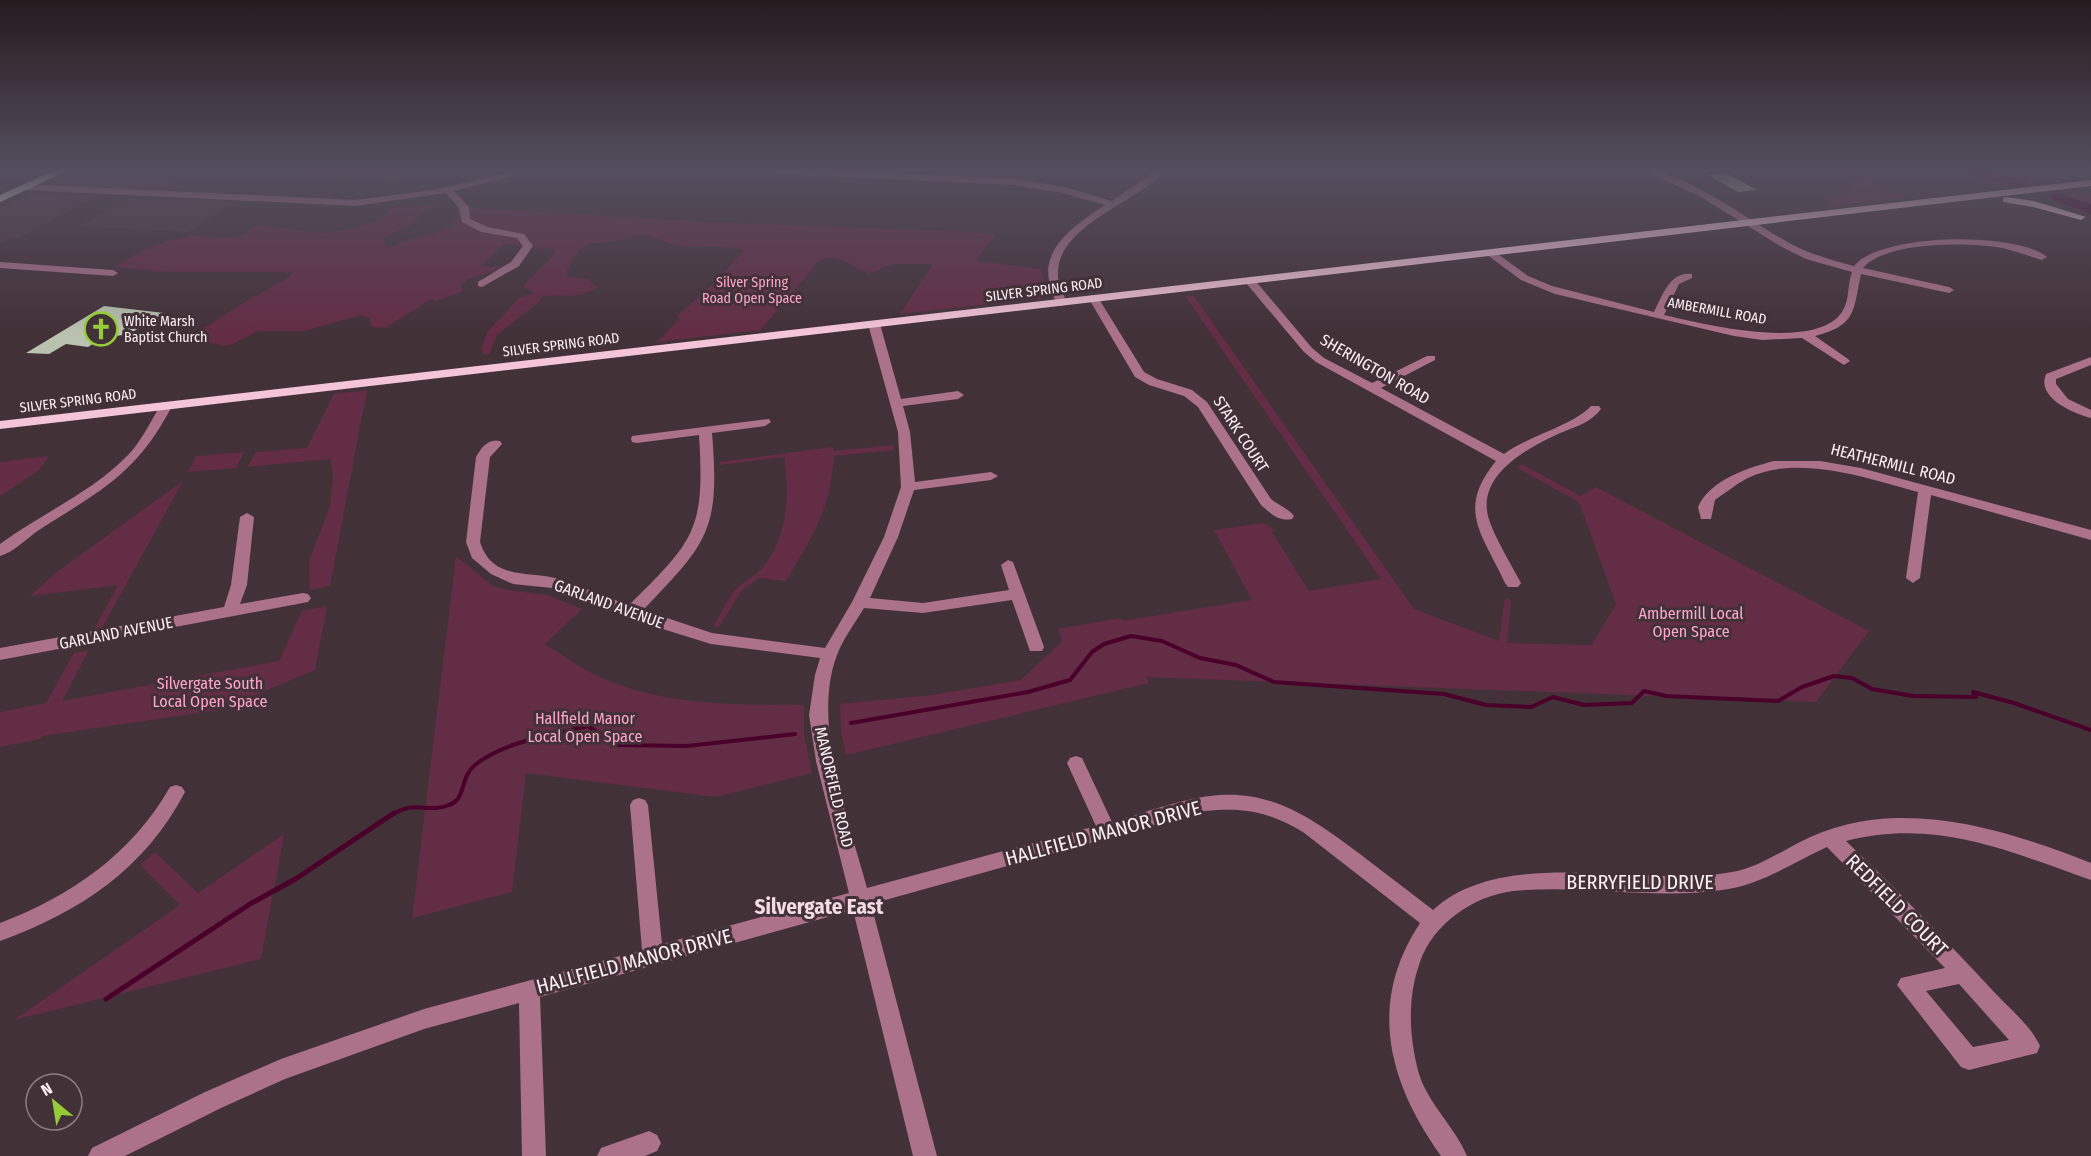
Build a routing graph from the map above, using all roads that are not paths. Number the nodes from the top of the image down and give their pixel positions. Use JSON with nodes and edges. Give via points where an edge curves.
{"nodes":[{"id":1,"x":472,"y":224,"type":"edge"},
{"id":2,"x":1083,"y":224,"type":"edge"},
{"id":3,"x":1752,"y":224,"type":"joint"},
{"id":4,"x":1491,"y":254,"type":"junction"},
{"id":5,"x":2042,"y":257,"type":"dead end"},
{"id":6,"x":0,"y":265,"type":"edge"},
{"id":7,"x":1856,"y":270,"type":"junction"},
{"id":8,"x":112,"y":273,"type":"dead end"},
{"id":9,"x":1688,"y":276,"type":"dead end"},
{"id":10,"x":1250,"y":281,"type":"junction"},
{"id":11,"x":482,"y":284,"type":"dead end"},
{"id":12,"x":1949,"y":290,"type":"dead end"},
{"id":13,"x":1094,"y":299,"type":"junction"},
{"id":14,"x":1062,"y":303,"type":"junction"},
{"id":15,"x":1658,"y":316,"type":"junction"},
{"id":16,"x":874,"y":324,"type":"junction"},
{"id":17,"x":1804,"y":334,"type":"junction"},
{"id":18,"x":1431,"y":358,"type":"dead end"},
{"id":19,"x":1844,"y":361,"type":"dead end"},
{"id":20,"x":2091,"y":361,"type":"edge"},
{"id":21,"x":1371,"y":388,"type":"junction"},
{"id":22,"x":958,"y":395,"type":"dead end"},
{"id":23,"x":898,"y":403,"type":"junction"},
{"id":24,"x":166,"y":406,"type":"junction"},
{"id":25,"x":1595,"y":409,"type":"dead end"},
{"id":26,"x":2091,"y":414,"type":"edge"},
{"id":27,"x":765,"y":422,"type":"dead end"},
{"id":28,"x":0,"y":425,"type":"edge"},
{"id":29,"x":705,"y":429,"type":"junction"},
{"id":30,"x":637,"y":439,"type":"dead end"},
{"id":31,"x":495,"y":444,"type":"dead end"},
{"id":32,"x":1505,"y":460,"type":"junction"},
{"id":33,"x":991,"y":476,"type":"dead end"},
{"id":34,"x":908,"y":487,"type":"junction"},
{"id":35,"x":1925,"y":489,"type":"junction"},
{"id":36,"x":1287,"y":516,"type":"dead end"},
{"id":37,"x":1706,"y":516,"type":"dead end"},
{"id":38,"x":247,"y":517,"type":"dead end"},
{"id":39,"x":2091,"y":535,"type":"edge"},
{"id":40,"x":0,"y":551,"type":"edge"},
{"id":41,"x":1008,"y":565,"type":"dead end"},
{"id":42,"x":1913,"y":578,"type":"dead end"},
{"id":43,"x":1513,"y":582,"type":"dead end"},
{"id":44,"x":1018,"y":594,"type":"junction"},
{"id":45,"x":303,"y":598,"type":"dead end"},
{"id":46,"x":860,"y":602,"type":"junction"},
{"id":47,"x":230,"y":612,"type":"junction"},
{"id":48,"x":632,"y":612,"type":"junction"},
{"id":49,"x":1036,"y":647,"type":"dead end"},
{"id":50,"x":0,"y":654,"type":"edge"},
{"id":51,"x":829,"y":654,"type":"junction"},
{"id":52,"x":1076,"y":763,"type":"dead end"},
{"id":53,"x":176,"y":792,"type":"dead end"},
{"id":54,"x":639,"y":805,"type":"dead end"},
{"id":55,"x":1107,"y":831,"type":"junction"},
{"id":56,"x":1829,"y":837,"type":"junction"},
{"id":57,"x":2091,"y":872,"type":"edge"},
{"id":58,"x":861,"y":900,"type":"junction"},
{"id":59,"x":1433,"y":921,"type":"junction"},
{"id":60,"x":0,"y":932,"type":"edge"},
{"id":61,"x":653,"y":957,"type":"junction"},
{"id":62,"x":1965,"y":973,"type":"junction"},
{"id":63,"x":529,"y":990,"type":"junction"},
{"id":64,"x":649,"y":1143,"type":"dead end"},
{"id":65,"x":127,"y":1149,"type":"edge"},
{"id":66,"x":100,"y":1156,"type":"edge"},
{"id":67,"x":534,"y":1156,"type":"edge"},
{"id":68,"x":609,"y":1156,"type":"edge"},
{"id":69,"x":925,"y":1156,"type":"edge"},
{"id":70,"x":1455,"y":1156,"type":"edge"}],
"edges":[{"from":1,"to":11,"type":"street","via":[[520,236],[528,246],[522,258]]},
{"from":2,"to":14,"type":"street","via":[[1058,254],[1053,274]]},
{"from":3,"to":4,"type":"main road","name":"SILVER SPRING ROAD"},
{"from":3,"to":7,"type":"street","via":[[1802,254]]},
{"from":4,"to":10,"type":"main road","name":"SILVER SPRING ROAD"},
{"from":4,"to":15,"type":"street","name":"AMBERMILL ROAD","via":[[1540,285]]},
{"from":5,"to":7,"type":"street","via":[[1996,242],[1957,241],[1883,251],[1864,260]]},
{"from":6,"to":8,"type":"street"},
{"from":7,"to":12,"type":"street"},
{"from":7,"to":17,"type":"street","name":"AMBERMILL ROAD","via":[[1854,295],[1845,316],[1833,326]]},
{"from":9,"to":15,"type":"street","via":[[1675,282]]},
{"from":10,"to":13,"type":"main road","name":"SILVER SPRING ROAD"},
{"from":10,"to":21,"type":"street","name":"SHERINGTON ROAD","via":[[1314,356]]},
{"from":13,"to":14,"type":"main road","name":"SILVER SPRING ROAD"},
{"from":13,"to":36,"type":"street","name":"STARK COURT","via":[[1138,374],[1200,401],[1266,502]]},
{"from":14,"to":16,"type":"main road","name":"SILVER SPRING ROAD"},
{"from":15,"to":17,"type":"street","name":"AMBERMILL ROAD","via":[[1754,335]]},
{"from":16,"to":23,"type":"street","name":"MANORFIELD ROAD"},
{"from":16,"to":24,"type":"main road","name":"SILVER SPRING ROAD"},
{"from":17,"to":19,"type":"street"},
{"from":18,"to":21,"type":"street"},
{"from":20,"to":26,"type":"street","via":[[2050,378],[2049,382],[2060,398]]},
{"from":21,"to":32,"type":"street","name":"SHERINGTON ROAD"},
{"from":22,"to":23,"type":"street"},
{"from":23,"to":34,"type":"street","name":"MANORFIELD ROAD"},
{"from":24,"to":28,"type":"main road","name":"SILVER SPRING ROAD"},
{"from":24,"to":40,"type":"street","via":[[150,438],[125,466],[98,489]]},
{"from":25,"to":32,"type":"street","via":[[1588,417],[1533,442]]},
{"from":27,"to":29,"type":"street"},
{"from":29,"to":30,"type":"street"},
{"from":29,"to":48,"type":"street","via":[[707,497],[700,529],[676,567]]},
{"from":31,"to":48,"type":"street","name":"GARLAND AVENUE","via":[[483,457],[473,542],[477,555],[513,579],[554,583]]},
{"from":32,"to":43,"type":"street","via":[[1486,484],[1480,506],[1485,527]]},
{"from":33,"to":34,"type":"street"},
{"from":34,"to":46,"type":"street","name":"MANORFIELD ROAD","via":[[891,537]]},
{"from":35,"to":37,"type":"street","name":"HEATHERMILL ROAD","via":[[1839,467],[1774,465],[1741,476],[1709,498]]},
{"from":35,"to":39,"type":"street","name":"HEATHERMILL ROAD"},
{"from":35,"to":42,"type":"street"},
{"from":38,"to":47,"type":"street","via":[[239,585]]},
{"from":41,"to":44,"type":"street"},
{"from":44,"to":46,"type":"street","via":[[923,608]]},
{"from":44,"to":49,"type":"street"},
{"from":45,"to":47,"type":"street","name":"GARLAND AVENUE"},
{"from":46,"to":51,"type":"street","name":"MANORFIELD ROAD"},
{"from":47,"to":50,"type":"street","name":"GARLAND AVENUE"},
{"from":48,"to":51,"type":"street","name":"GARLAND AVENUE","via":[[711,638]]},
{"from":51,"to":58,"type":"street","name":"MANORFIELD ROAD","via":[[819,694],[820,736]]},
{"from":52,"to":55,"type":"street"},
{"from":53,"to":60,"type":"street","via":[[158,827],[130,855],[63,902]]},
{"from":54,"to":61,"type":"street"},
{"from":55,"to":58,"type":"street","name":"HALLFIELD MANOR DRIVE"},
{"from":55,"to":59,"type":"street","name":"HALLFIELD MANOR DRIVE","via":[[1205,804],[1258,802],[1310,827]]},
{"from":56,"to":57,"type":"street","name":"BERRYFIELD DRIVE","via":[[1896,825],[1951,829],[2016,844]]},
{"from":56,"to":59,"type":"street","name":"BERRYFIELD DRIVE","via":[[1779,865],[1736,880],[1696,885],[1512,883],[1490,886],[1451,904]]},
{"from":56,"to":62,"type":"street","name":"REDFIELD COURT"},
{"from":58,"to":61,"type":"street","name":"HALLFIELD MANOR DRIVE"},
{"from":58,"to":69,"type":"street","name":"MANORFIELD ROAD"},
{"from":59,"to":70,"type":"street","name":"BERRYFIELD DRIVE","via":[[1410,956],[1399,994],[1399,1023],[1412,1083],[1431,1122]]},
{"from":61,"to":63,"type":"street","name":"HALLFIELD MANOR DRIVE"},
{"from":62,"to":62,"type":"street","name":"REDFIELD COURT","via":[[1972,981],[2029,1046],[1969,1059],[1908,985]]},
{"from":63,"to":65,"type":"street","name":"HALLFIELD MANOR DRIVE","via":[[424,1019],[314,1058],[213,1100]]},
{"from":63,"to":67,"type":"street"},
{"from":64,"to":68,"type":"street"},
{"from":65,"to":66,"type":"street","name":"HALLFIELD MANOR DRIVE"}]}
